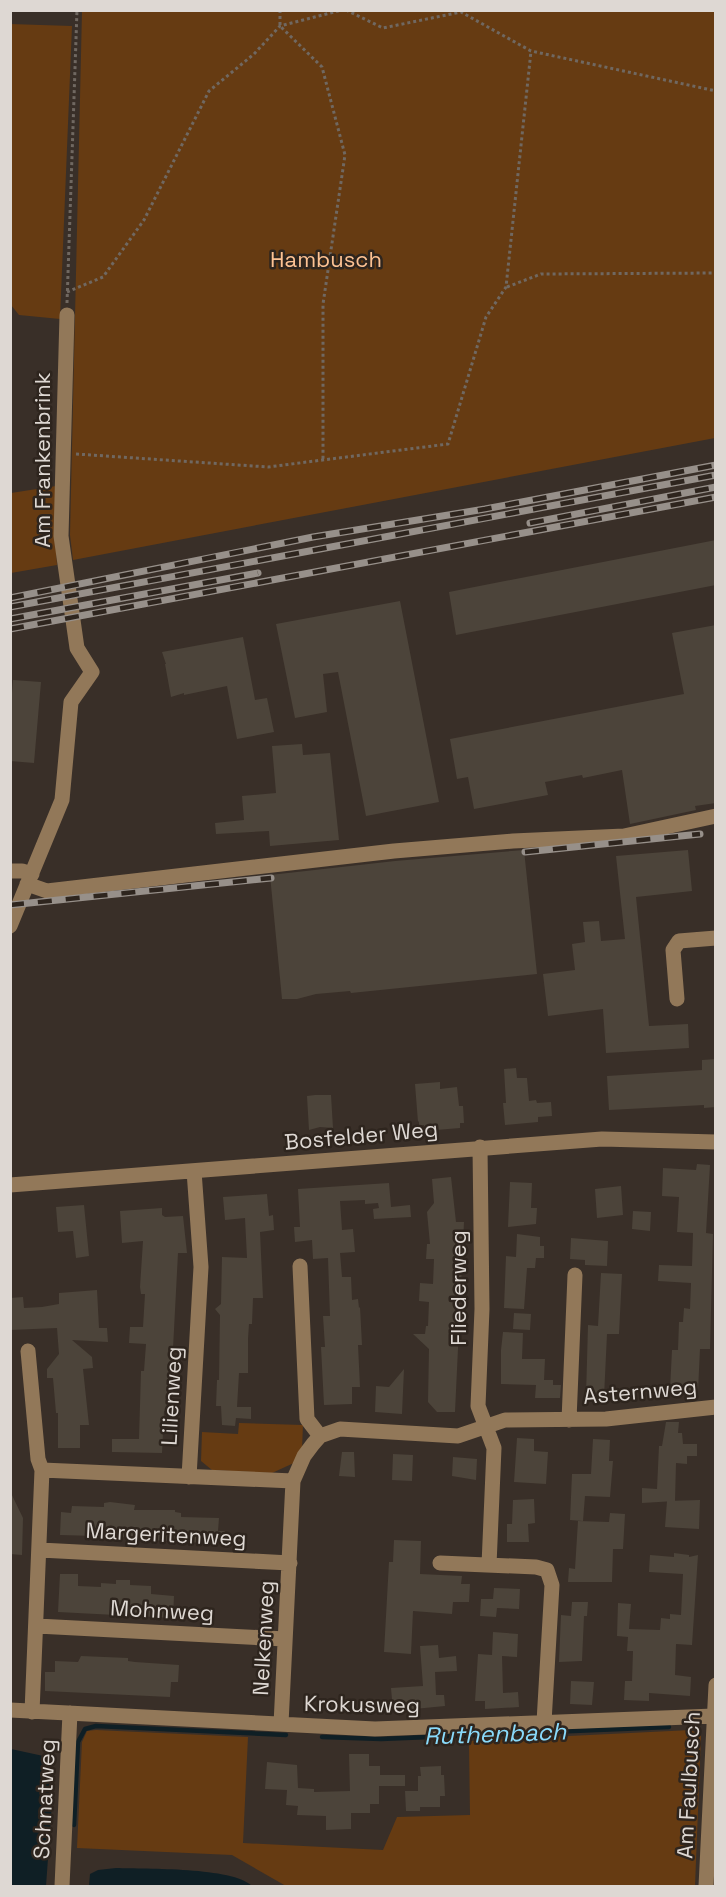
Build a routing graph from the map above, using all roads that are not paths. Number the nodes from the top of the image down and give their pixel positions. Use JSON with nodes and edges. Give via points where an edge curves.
{"nodes":[{"id":1,"x":67,"y":315,"type":"road end"},
{"id":2,"x":716,"y":816,"type":"edge"},
{"id":3,"x":10,"y":871,"type":"edge"},
{"id":4,"x":30,"y":879,"type":"junction"},
{"id":5,"x":10,"y":926,"type":"edge"},
{"id":6,"x":716,"y":938,"type":"edge"},
{"id":7,"x":677,"y":999,"type":"dead end"},
{"id":8,"x":716,"y":1142,"type":"edge"},
{"id":9,"x":480,"y":1147,"type":"junction"},
{"id":10,"x":194,"y":1171,"type":"junction"},
{"id":11,"x":10,"y":1185,"type":"edge"},
{"id":12,"x":300,"y":1266,"type":"dead end"},
{"id":13,"x":575,"y":1275,"type":"dead end"},
{"id":14,"x":28,"y":1351,"type":"dead end"},
{"id":15,"x":716,"y":1407,"type":"edge"},
{"id":16,"x":568,"y":1420,"type":"junction"},
{"id":17,"x":484,"y":1428,"type":"junction"},
{"id":18,"x":320,"y":1436,"type":"junction"},
{"id":19,"x":42,"y":1470,"type":"junction"},
{"id":20,"x":189,"y":1477,"type":"junction"},
{"id":21,"x":293,"y":1481,"type":"junction"},
{"id":22,"x":40,"y":1551,"type":"junction"},
{"id":23,"x":290,"y":1563,"type":"junction"},
{"id":24,"x":440,"y":1563,"type":"dead end"},
{"id":25,"x":489,"y":1565,"type":"junction"},
{"id":26,"x":37,"y":1626,"type":"junction"},
{"id":27,"x":285,"y":1639,"type":"junction"},
{"id":28,"x":716,"y":1685,"type":"edge"},
{"id":29,"x":10,"y":1710,"type":"edge"},
{"id":30,"x":32,"y":1712,"type":"junction"},
{"id":31,"x":70,"y":1713,"type":"junction"},
{"id":32,"x":714,"y":1716,"type":"junction"},
{"id":33,"x":544,"y":1722,"type":"junction"},
{"id":34,"x":281,"y":1724,"type":"junction"},
{"id":35,"x":62,"y":1887,"type":"edge"},
{"id":36,"x":706,"y":1887,"type":"edge"}],
"edges":[{"from":1,"to":4,"type":"street","name":"Am Frankenbrink","via":[[62,536],[78,648],[92,672],[71,702],[62,800]]},
{"from":2,"to":4,"type":"street","via":[[624,836],[394,850],[46,891]]},
{"from":3,"to":4,"type":"street","via":[[22,871]]},
{"from":4,"to":5,"type":"street"},
{"from":6,"to":7,"type":"street","via":[[679,942],[673,950]]},
{"from":8,"to":9,"type":"street","name":"Bosfelder Weg","via":[[602,1139]]},
{"from":9,"to":10,"type":"street","name":"Bosfelder Weg"},
{"from":9,"to":17,"type":"street","name":"Fliederweg","via":[[482,1309],[478,1406]]},
{"from":10,"to":11,"type":"street","name":"Bosfelder Weg"},
{"from":10,"to":20,"type":"street","name":"Lilienweg","via":[[201,1267]]},
{"from":12,"to":18,"type":"street","via":[[307,1419]]},
{"from":13,"to":16,"type":"street","name":"Asternweg"},
{"from":14,"to":19,"type":"street"},
{"from":15,"to":16,"type":"street","name":"Asternweg","via":[[627,1418]]},
{"from":16,"to":17,"type":"street","name":"Asternweg","via":[[505,1420]]},
{"from":17,"to":18,"type":"street","name":"Asternweg","via":[[458,1436],[340,1429]]},
{"from":17,"to":25,"type":"street","name":"Fliederweg","via":[[494,1448]]},
{"from":18,"to":21,"type":"street","name":"Nelkenweg","via":[[304,1456]]},
{"from":19,"to":20,"type":"street","name":"Lilienweg"},
{"from":19,"to":22,"type":"street"},
{"from":20,"to":21,"type":"street"},
{"from":21,"to":23,"type":"street","name":"Nelkenweg"},
{"from":22,"to":23,"type":"street","name":"Margeritenweg"},
{"from":22,"to":26,"type":"street"},
{"from":23,"to":27,"type":"street","name":"Nelkenweg"},
{"from":24,"to":25,"type":"street"},
{"from":25,"to":33,"type":"street","via":[[547,1570],[552,1585]]},
{"from":26,"to":27,"type":"street","name":"Mohnweg"},
{"from":26,"to":30,"type":"street"},
{"from":27,"to":34,"type":"street","name":"Nelkenweg"},
{"from":28,"to":32,"type":"street","name":"Am Faulbusch"},
{"from":29,"to":30,"type":"street","name":"Krokusweg"},
{"from":30,"to":31,"type":"street","name":"Krokusweg"},
{"from":31,"to":34,"type":"street","name":"Krokusweg"},
{"from":31,"to":35,"type":"street","name":"Schnatweg"},
{"from":32,"to":33,"type":"street","name":"Krokusweg"},
{"from":32,"to":36,"type":"street","name":"Am Faulbusch"},
{"from":33,"to":34,"type":"street","name":"Krokusweg","via":[[375,1729]]}]}
